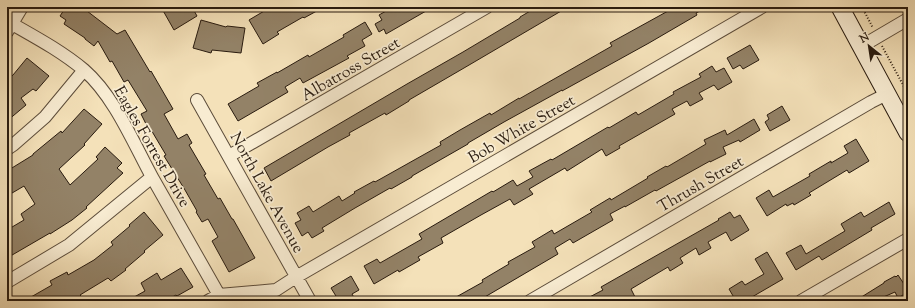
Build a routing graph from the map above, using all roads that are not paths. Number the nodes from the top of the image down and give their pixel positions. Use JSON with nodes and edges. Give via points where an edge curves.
{"nodes":[{"id":1,"x":22,"y":7,"type":"edge"},
{"id":2,"x":487,"y":7,"type":"edge"},
{"id":3,"x":762,"y":7,"type":"edge"},
{"id":4,"x":840,"y":7,"type":"edge"},
{"id":5,"x":908,"y":19,"type":"edge"},
{"id":6,"x":9,"y":25,"type":"edge"},
{"id":7,"x":862,"y":46,"type":"junction"},
{"id":8,"x":84,"y":70,"type":"junction"},
{"id":9,"x":887,"y":94,"type":"junction"},
{"id":10,"x":197,"y":100,"type":"dead end"},
{"id":11,"x":908,"y":133,"type":"edge"},
{"id":12,"x":7,"y":149,"type":"edge"},
{"id":13,"x":229,"y":156,"type":"junction"},
{"id":14,"x":152,"y":178,"type":"junction"},
{"id":15,"x":908,"y":240,"type":"edge"},
{"id":16,"x":296,"y":277,"type":"junction"},
{"id":17,"x":7,"y":282,"type":"edge"},
{"id":18,"x":219,"y":295,"type":"junction"},
{"id":19,"x":208,"y":301,"type":"edge"},
{"id":20,"x":310,"y":301,"type":"edge"},
{"id":21,"x":530,"y":301,"type":"edge"},
{"id":22,"x":801,"y":301,"type":"edge"}],
"edges":[{"from":1,"to":6,"type":"street"},
{"from":2,"to":13,"type":"street","name":"Albatross Street"},
{"from":3,"to":16,"type":"street","name":"Bob White Street"},
{"from":4,"to":7,"type":"main road"},
{"from":5,"to":7,"type":"street"},
{"from":6,"to":8,"type":"street","name":"Eagles Forrest Drive","via":[[55,49]]},
{"from":7,"to":9,"type":"main road"},
{"from":8,"to":12,"type":"street","via":[[45,117]]},
{"from":8,"to":14,"type":"street","name":"Eagles Forrest Drive","via":[[105,92]]},
{"from":9,"to":11,"type":"main road"},
{"from":9,"to":21,"type":"street","name":"Thrush Street"},
{"from":10,"to":13,"type":"street","name":"North Lake Avenue"},
{"from":13,"to":16,"type":"street","name":"North Lake Avenue"},
{"from":14,"to":17,"type":"street","via":[[69,245]]},
{"from":14,"to":18,"type":"street","name":"Eagles Forrest Drive"},
{"from":15,"to":22,"type":"street"},
{"from":16,"to":18,"type":"street","name":"Bob White Street","via":[[276,290]]},
{"from":16,"to":20,"type":"street","name":"North Lake Avenue"},
{"from":18,"to":19,"type":"street"}]}
